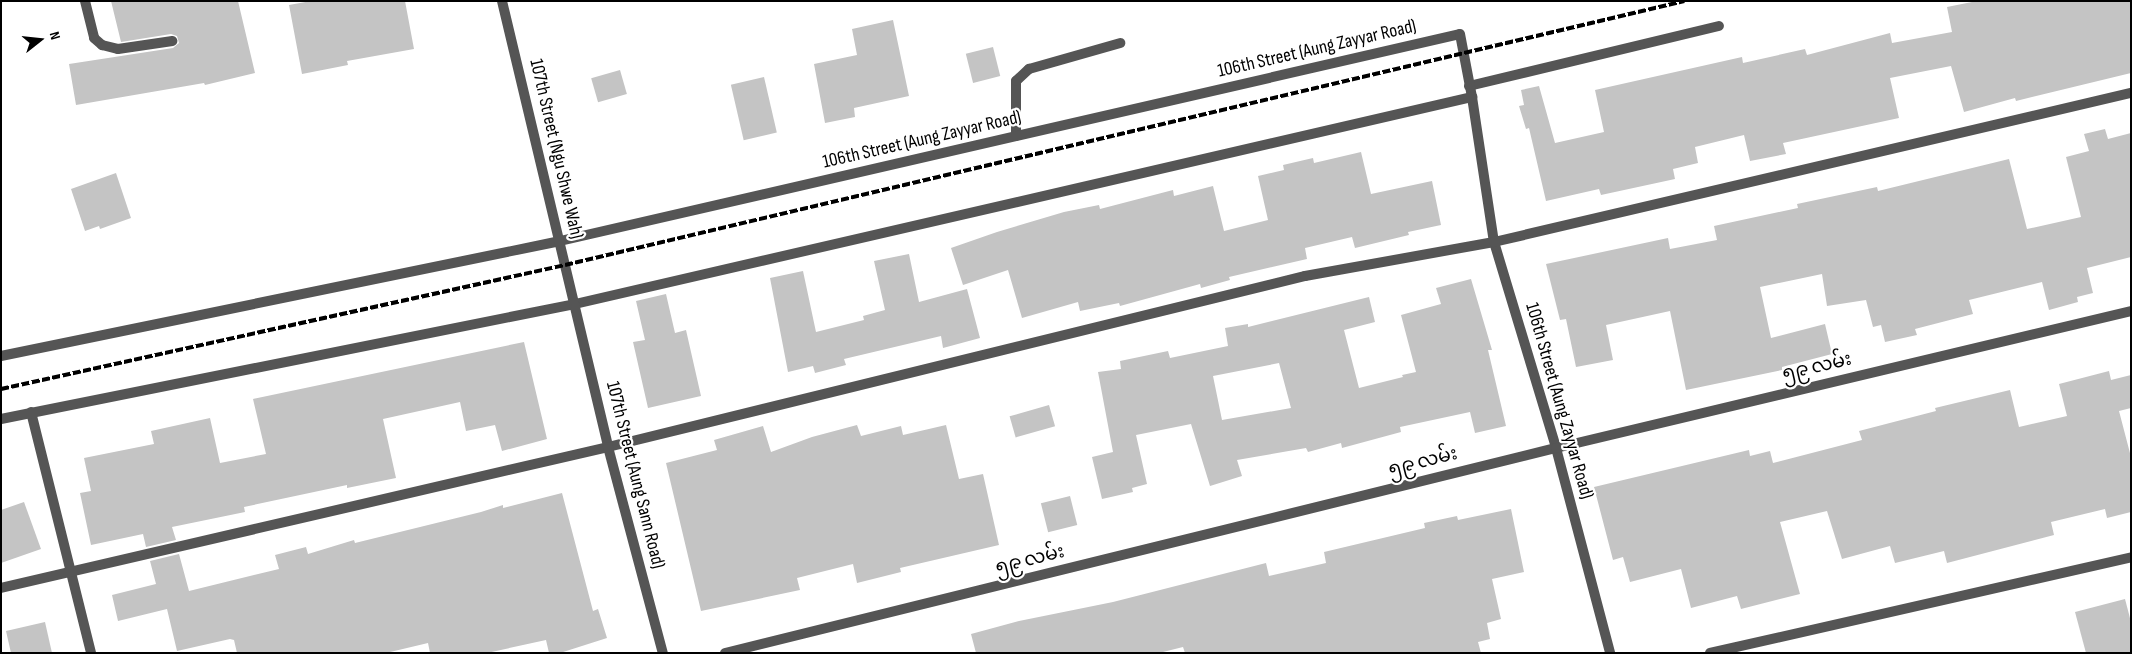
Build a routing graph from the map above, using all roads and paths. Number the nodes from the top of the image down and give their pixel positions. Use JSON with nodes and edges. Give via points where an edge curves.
{"nodes":[{"id":1,"x":85,"y":1,"type":"edge"},
{"id":2,"x":502,"y":1,"type":"edge"},
{"id":3,"x":1718,"y":26,"type":"dead end"},
{"id":4,"x":172,"y":41,"type":"dead end"},
{"id":5,"x":1120,"y":44,"type":"dead end"},
{"id":6,"x":1469,"y":86,"type":"junction"},
{"id":7,"x":2131,"y":93,"type":"edge"},
{"id":8,"x":1472,"y":97,"type":"junction"},
{"id":9,"x":1016,"y":136,"type":"junction"},
{"id":10,"x":560,"y":241,"type":"junction"},
{"id":11,"x":1494,"y":242,"type":"junction"},
{"id":12,"x":575,"y":304,"type":"junction"},
{"id":13,"x":2131,"y":311,"type":"edge"},
{"id":14,"x":1,"y":356,"type":"edge"},
{"id":15,"x":31,"y":412,"type":"junction"},
{"id":16,"x":1,"y":419,"type":"edge"},
{"id":17,"x":608,"y":447,"type":"junction"},
{"id":18,"x":1556,"y":448,"type":"junction"},
{"id":19,"x":2131,"y":557,"type":"edge"},
{"id":20,"x":72,"y":573,"type":"junction"},
{"id":21,"x":1,"y":588,"type":"edge"},
{"id":22,"x":91,"y":653,"type":"edge"},
{"id":23,"x":663,"y":653,"type":"edge"},
{"id":24,"x":725,"y":653,"type":"edge"},
{"id":25,"x":1610,"y":653,"type":"edge"},
{"id":26,"x":1710,"y":653,"type":"edge"}],
"edges":[{"from":1,"to":4,"type":"street","via":[[94,38],[102,46],[118,49]]},
{"from":2,"to":10,"type":"street","name":"107th Street (Ngu Shwe Wah)"},
{"from":3,"to":6,"type":"street"},
{"from":5,"to":9,"type":"street","via":[[1029,69],[1016,81]]},
{"from":6,"to":8,"type":"street","name":"106th Street (Aung Zayyar Road)"},
{"from":6,"to":9,"type":"street","name":"106th Street (Aung Zayyar Road)","via":[[1460,34]]},
{"from":7,"to":11,"type":"street"},
{"from":8,"to":11,"type":"street","name":"106th Street (Aung Zayyar Road)"},
{"from":8,"to":12,"type":"street"},
{"from":9,"to":10,"type":"street","name":"106th Street (Aung Zayyar Road)"},
{"from":10,"to":12,"type":"street","name":"107th Street (Ngu Shwe Wah)"},
{"from":10,"to":14,"type":"street","name":"106th Street (Aung Zayyar Road)"},
{"from":11,"to":17,"type":"street","via":[[1305,276]]},
{"from":11,"to":18,"type":"street","name":"106th Street (Aung Zayyar Road)"},
{"from":12,"to":15,"type":"street"},
{"from":12,"to":17,"type":"street","name":"107th Street (Aung Sann Road)"},
{"from":13,"to":18,"type":"street","name":"၅၉ လမ်း"},
{"from":15,"to":16,"type":"street"},
{"from":15,"to":20,"type":"street"},
{"from":17,"to":20,"type":"street"},
{"from":17,"to":23,"type":"street","name":"107th Street (Aung Sann Road)"},
{"from":18,"to":24,"type":"street","name":"၅၉ လမ်း"},
{"from":18,"to":25,"type":"street","name":"106th Street (Aung Zayyar Road)"},
{"from":19,"to":26,"type":"street"},
{"from":20,"to":21,"type":"street"},
{"from":20,"to":22,"type":"street"}]}
